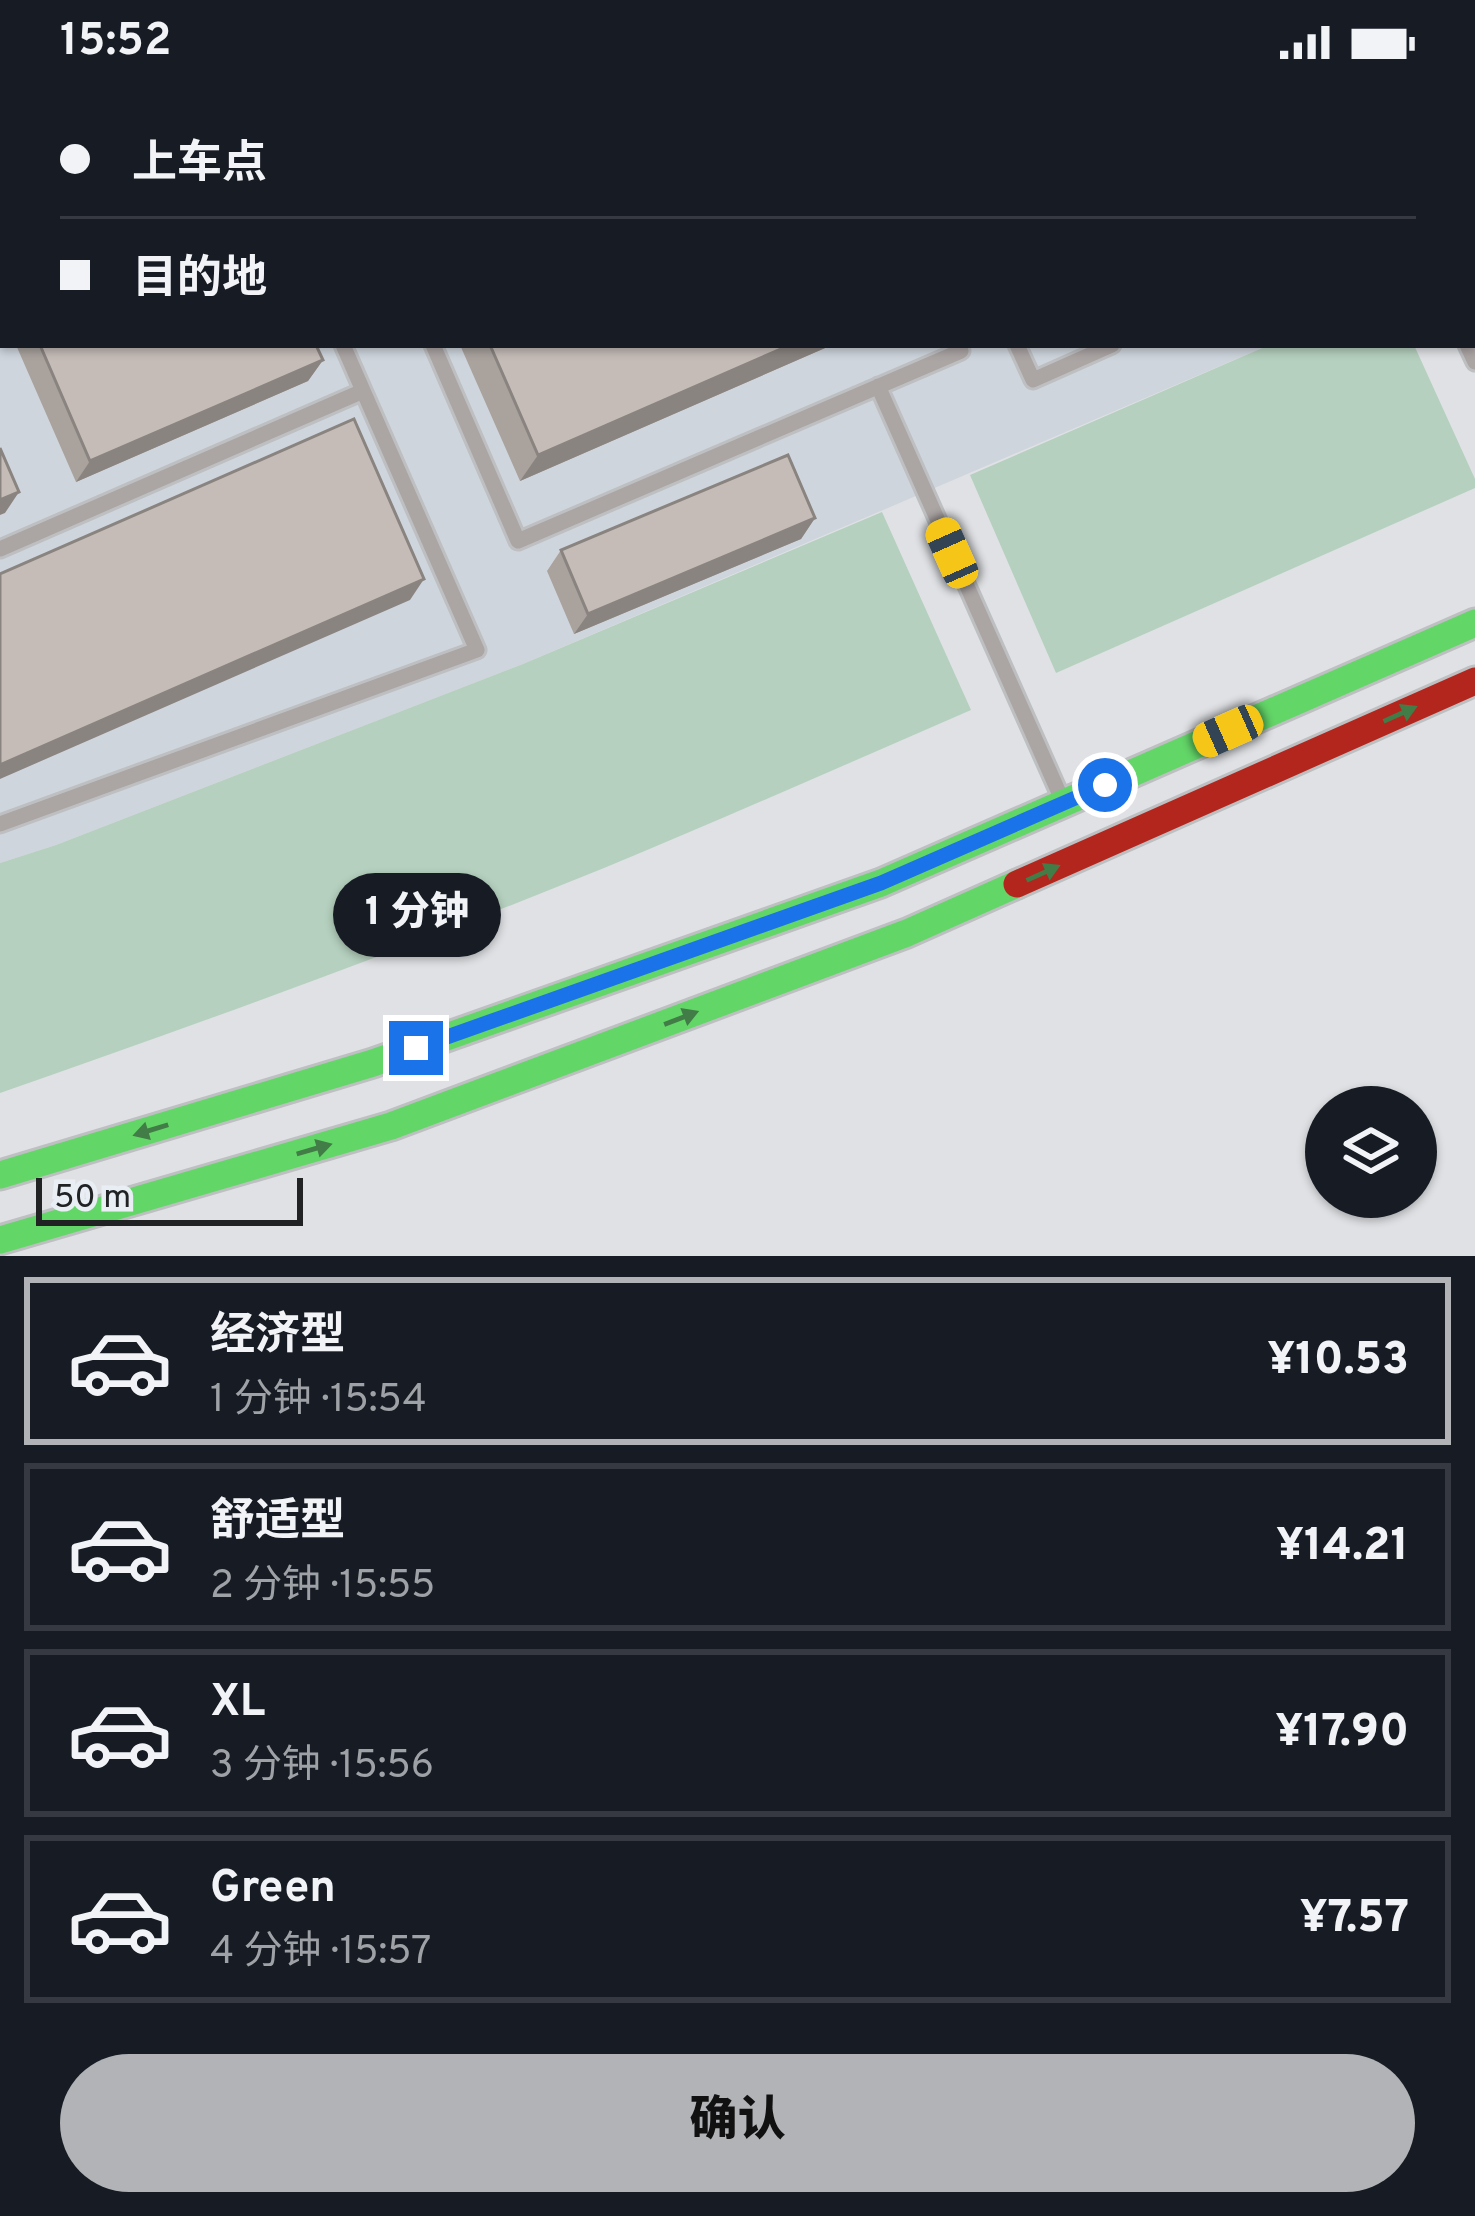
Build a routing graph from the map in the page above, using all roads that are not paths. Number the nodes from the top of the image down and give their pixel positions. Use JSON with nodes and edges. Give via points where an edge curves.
{"nodes":[{"id":1,"x":344,"y":348,"type":"edge"},
{"id":2,"x":434,"y":348,"type":"edge"},
{"id":3,"x":960,"y":348,"type":"edge"},
{"id":4,"x":1018,"y":348,"type":"edge"},
{"id":5,"x":1105,"y":348,"type":"edge"},
{"id":6,"x":878,"y":386,"type":"junction"},
{"id":7,"x":363,"y":391,"type":"junction"},
{"id":8,"x":0,"y":549,"type":"edge"},
{"id":9,"x":1475,"y":623,"type":"edge"},
{"id":10,"x":1475,"y":681,"type":"edge"},
{"id":11,"x":1063,"y":803,"type":"junction"},
{"id":12,"x":0,"y":824,"type":"edge"},
{"id":13,"x":0,"y":1175,"type":"edge"},
{"id":14,"x":0,"y":1240,"type":"edge"}],
"edges":[{"from":1,"to":7,"type":"lane"},
{"from":2,"to":6,"type":"lane","via":[[518,541]]},
{"from":3,"to":6,"type":"lane"},
{"from":4,"to":5,"type":"lane","via":[[1033,380]]},
{"from":6,"to":11,"type":"lane"},
{"from":7,"to":8,"type":"lane"},
{"from":7,"to":12,"type":"lane","via":[[477,650]]},
{"from":9,"to":11,"type":"highway"},
{"from":14,"to":10,"type":"highway","one_way":true,"via":[[391,1126],[907,933]]},
{"from":11,"to":13,"type":"highway","one_way":true,"via":[[881,883],[373,1063]]}]}
